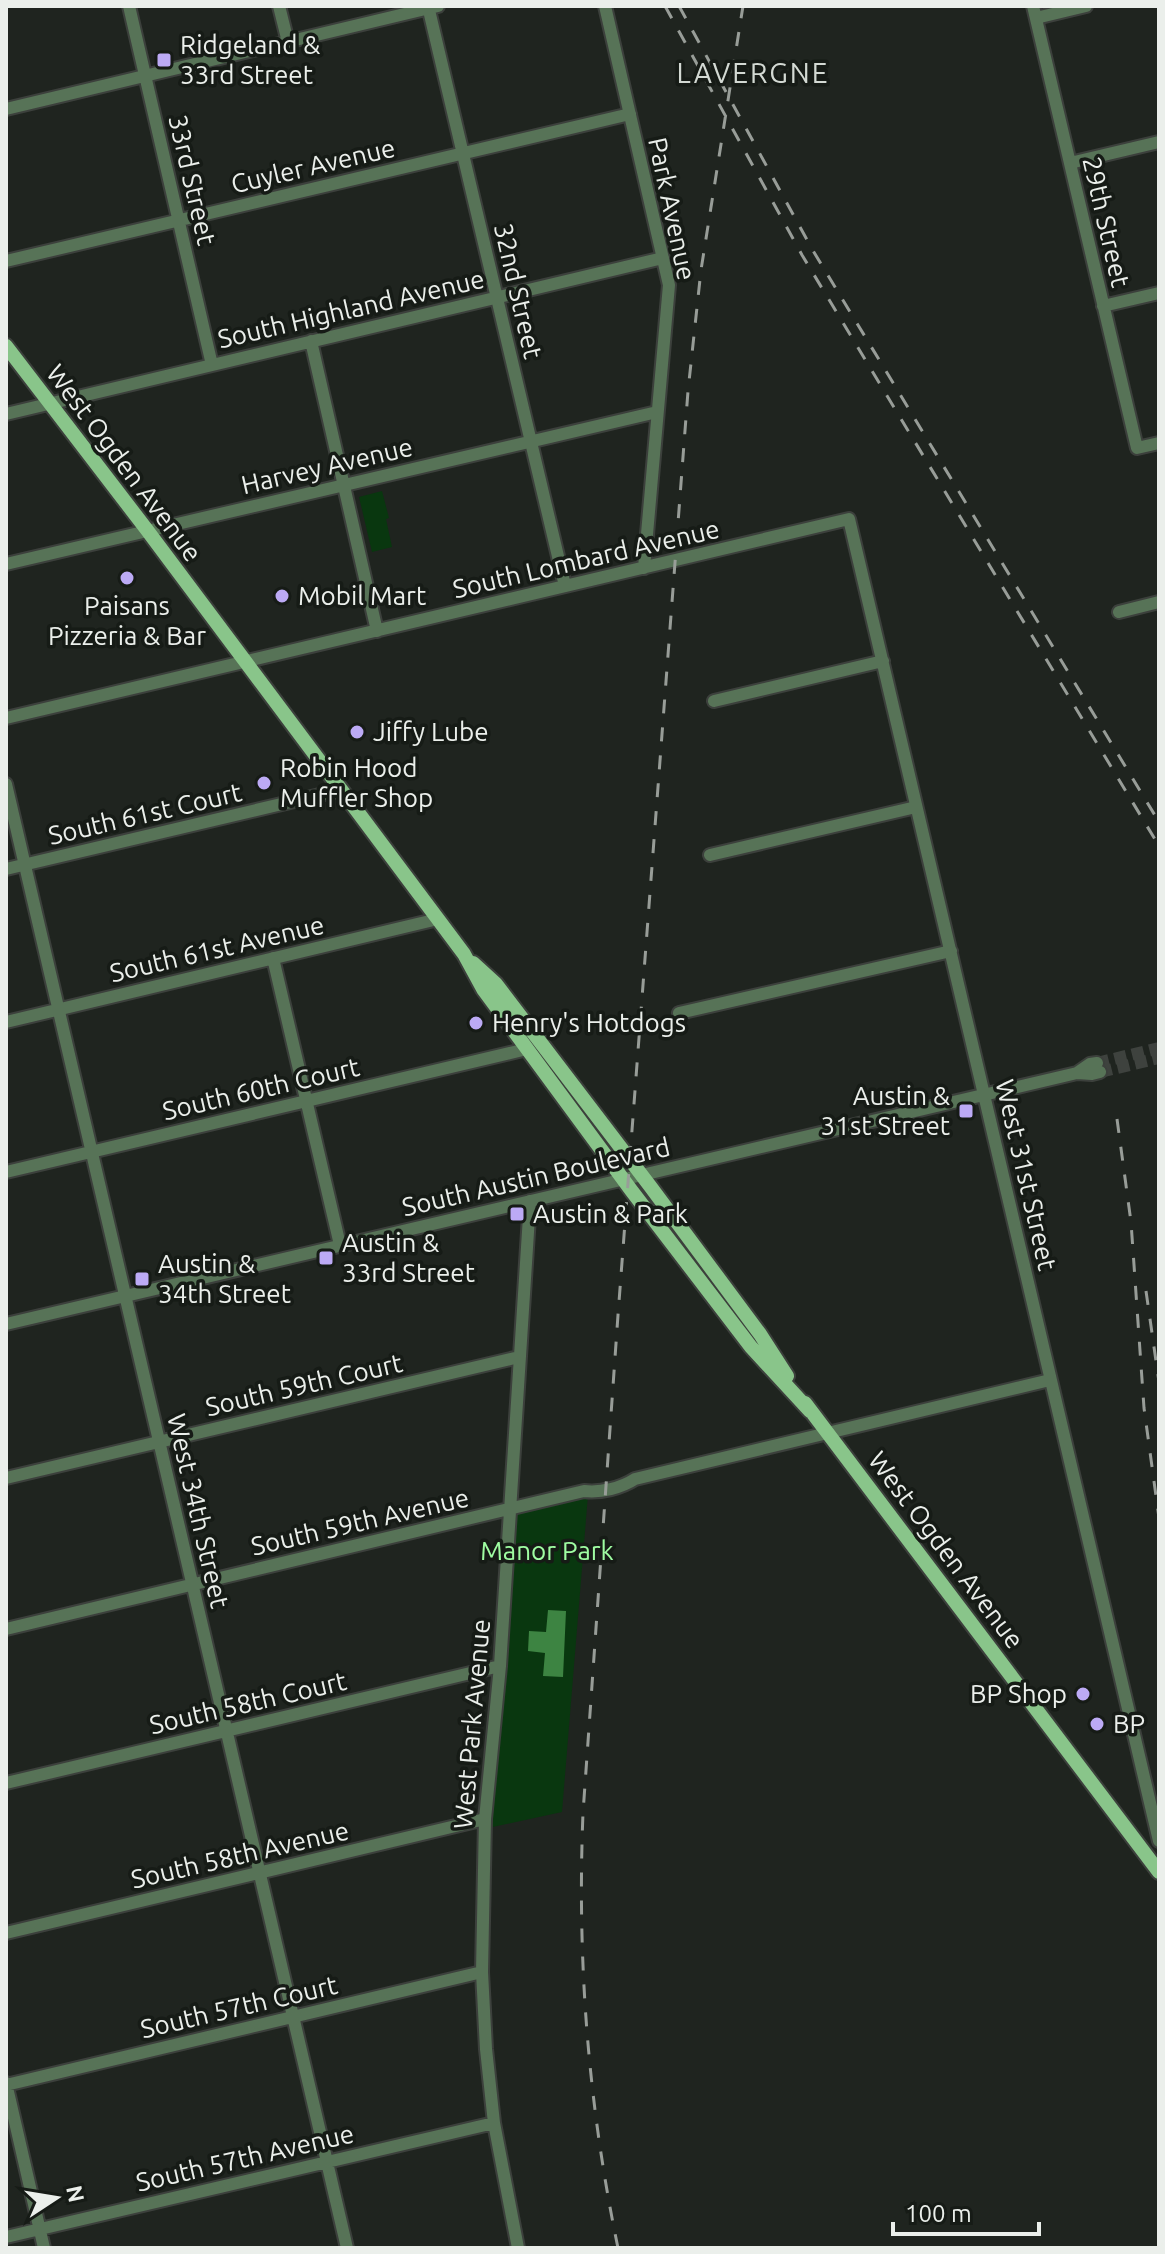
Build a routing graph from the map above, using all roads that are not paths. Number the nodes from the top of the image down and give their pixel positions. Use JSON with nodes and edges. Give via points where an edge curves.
{"nodes":[{"id":1,"x":129,"y":6,"type":"edge"},
{"id":2,"x":279,"y":6,"type":"edge"},
{"id":3,"x":605,"y":6,"type":"edge"},
{"id":4,"x":1086,"y":6,"type":"edge"},
{"id":5,"x":432,"y":7,"type":"edge"},
{"id":6,"x":1035,"y":12,"type":"edge"},
{"id":7,"x":288,"y":42,"type":"junction"},
{"id":8,"x":145,"y":76,"type":"junction"},
{"id":9,"x":6,"y":109,"type":"edge"},
{"id":10,"x":630,"y":114,"type":"junction"},
{"id":11,"x":1159,"y":142,"type":"edge"},
{"id":12,"x":463,"y":153,"type":"junction"},
{"id":13,"x":1070,"y":163,"type":"junction"},
{"id":14,"x":179,"y":221,"type":"junction"},
{"id":15,"x":663,"y":258,"type":"junction"},
{"id":16,"x":6,"y":261,"type":"edge"},
{"id":17,"x":1159,"y":293,"type":"edge"},
{"id":18,"x":497,"y":297,"type":"junction"},
{"id":19,"x":1103,"y":306,"type":"junction"},
{"id":20,"x":311,"y":341,"type":"junction"},
{"id":21,"x":6,"y":346,"type":"edge"},
{"id":22,"x":212,"y":365,"type":"junction"},
{"id":23,"x":49,"y":404,"type":"junction"},
{"id":24,"x":657,"y":412,"type":"junction"},
{"id":25,"x":6,"y":414,"type":"edge"},
{"id":26,"x":531,"y":441,"type":"junction"},
{"id":27,"x":1159,"y":443,"type":"edge"},
{"id":28,"x":343,"y":485,"type":"junction"},
{"id":29,"x":849,"y":519,"type":"joint"},
{"id":30,"x":147,"y":530,"type":"junction"},
{"id":31,"x":6,"y":564,"type":"edge"},
{"id":32,"x":644,"y":568,"type":"junction"},
{"id":33,"x":565,"y":586,"type":"junction"},
{"id":34,"x":1159,"y":602,"type":"edge"},
{"id":35,"x":1119,"y":612,"type":"dead end"},
{"id":36,"x":377,"y":631,"type":"junction"},
{"id":37,"x":883,"y":661,"type":"junction"},
{"id":38,"x":244,"y":662,"type":"junction"},
{"id":39,"x":714,"y":701,"type":"dead end"},
{"id":40,"x":6,"y":718,"type":"edge"},
{"id":41,"x":6,"y":784,"type":"edge"},
{"id":42,"x":341,"y":790,"type":"junction"},
{"id":43,"x":916,"y":807,"type":"junction"},
{"id":44,"x":710,"y":855,"type":"dead end"},
{"id":45,"x":25,"y":865,"type":"junction"},
{"id":46,"x":6,"y":869,"type":"edge"},
{"id":47,"x":438,"y":919,"type":"junction"},
{"id":48,"x":951,"y":951,"type":"junction"},
{"id":49,"x":464,"y":954,"type":"junction"},
{"id":50,"x":273,"y":958,"type":"junction"},
{"id":51,"x":59,"y":1009,"type":"junction"},
{"id":52,"x":679,"y":1013,"type":"dead end"},
{"id":53,"x":6,"y":1022,"type":"edge"},
{"id":54,"x":527,"y":1049,"type":"junction"},
{"id":55,"x":1099,"y":1068,"type":"tunnel mouth"},
{"id":56,"x":985,"y":1095,"type":"junction"},
{"id":57,"x":306,"y":1101,"type":"junction"},
{"id":58,"x":92,"y":1152,"type":"junction"},
{"id":59,"x":6,"y":1172,"type":"edge"},
{"id":60,"x":643,"y":1175,"type":"junction"},
{"id":61,"x":623,"y":1179,"type":"junction"},
{"id":62,"x":530,"y":1201,"type":"junction"},
{"id":63,"x":340,"y":1245,"type":"junction"},
{"id":64,"x":125,"y":1296,"type":"junction"},
{"id":65,"x":6,"y":1324,"type":"edge"},
{"id":66,"x":519,"y":1357,"type":"junction"},
{"id":67,"x":1050,"y":1380,"type":"junction"},
{"id":68,"x":810,"y":1411,"type":"junction"},
{"id":69,"x":827,"y":1434,"type":"junction"},
{"id":70,"x":159,"y":1442,"type":"junction"},
{"id":71,"x":6,"y":1478,"type":"edge"},
{"id":72,"x":510,"y":1509,"type":"junction"},
{"id":73,"x":193,"y":1584,"type":"junction"},
{"id":74,"x":6,"y":1629,"type":"edge"},
{"id":75,"x":500,"y":1666,"type":"junction"},
{"id":76,"x":227,"y":1730,"type":"junction"},
{"id":77,"x":6,"y":1783,"type":"edge"},
{"id":78,"x":485,"y":1819,"type":"junction"},
{"id":79,"x":1159,"y":1841,"type":"edge"},
{"id":80,"x":1159,"y":1872,"type":"edge"},
{"id":81,"x":260,"y":1873,"type":"junction"},
{"id":82,"x":6,"y":1933,"type":"edge"},
{"id":83,"x":482,"y":1972,"type":"junction"},
{"id":84,"x":294,"y":2017,"type":"junction"},
{"id":85,"x":6,"y":2084,"type":"edge"},
{"id":86,"x":494,"y":2123,"type":"junction"},
{"id":87,"x":327,"y":2161,"type":"junction"},
{"id":88,"x":40,"y":2229,"type":"junction"},
{"id":89,"x":6,"y":2237,"type":"edge"},
{"id":90,"x":44,"y":2248,"type":"edge"},
{"id":91,"x":347,"y":2248,"type":"edge"},
{"id":92,"x":518,"y":2248,"type":"edge"}],
"edges":[{"from":1,"to":8,"type":"street","name":"33rd Street"},
{"from":2,"to":7,"type":"street"},
{"from":3,"to":10,"type":"street","name":"Park Avenue"},
{"from":4,"to":6,"type":"street"},
{"from":5,"to":7,"type":"street"},
{"from":5,"to":12,"type":"street","name":"32nd Street"},
{"from":6,"to":13,"type":"street","name":"29th Street"},
{"from":7,"to":8,"type":"street"},
{"from":8,"to":9,"type":"street"},
{"from":8,"to":14,"type":"street","name":"33rd Street"},
{"from":10,"to":12,"type":"street","name":"Cuyler Avenue"},
{"from":10,"to":15,"type":"street","name":"Park Avenue"},
{"from":11,"to":13,"type":"street"},
{"from":12,"to":14,"type":"street","name":"Cuyler Avenue"},
{"from":12,"to":18,"type":"street","name":"32nd Street"},
{"from":13,"to":19,"type":"street","name":"29th Street"},
{"from":14,"to":16,"type":"street","name":"Cuyler Avenue"},
{"from":14,"to":22,"type":"street","name":"33rd Street"},
{"from":15,"to":18,"type":"street","name":"South Highland Avenue"},
{"from":15,"to":24,"type":"street","name":"Park Avenue","via":[[669,285]]},
{"from":17,"to":19,"type":"street"},
{"from":18,"to":20,"type":"street","name":"South Highland Avenue"},
{"from":18,"to":26,"type":"street","name":"32nd Street"},
{"from":19,"to":27,"type":"street","name":"29th Street","via":[[1137,448]]},
{"from":20,"to":22,"type":"street","name":"South Highland Avenue"},
{"from":20,"to":28,"type":"street"},
{"from":21,"to":23,"type":"main road","name":"West Ogden Avenue"},
{"from":22,"to":23,"type":"street","name":"South Highland Avenue"},
{"from":23,"to":25,"type":"street","name":"South Highland Avenue"},
{"from":23,"to":30,"type":"main road","name":"West Ogden Avenue"},
{"from":24,"to":26,"type":"street","name":"Harvey Avenue"},
{"from":24,"to":32,"type":"street","name":"Park Avenue"},
{"from":26,"to":28,"type":"street","name":"Harvey Avenue"},
{"from":26,"to":33,"type":"street","name":"32nd Street"},
{"from":28,"to":30,"type":"street","name":"Harvey Avenue"},
{"from":28,"to":36,"type":"street"},
{"from":29,"to":32,"type":"street","name":"South Lombard Avenue"},
{"from":29,"to":37,"type":"street","name":"West 31st Street"},
{"from":30,"to":31,"type":"street","name":"Harvey Avenue"},
{"from":30,"to":38,"type":"main road","name":"West Ogden Avenue"},
{"from":32,"to":33,"type":"street","name":"South Lombard Avenue"},
{"from":33,"to":36,"type":"street","name":"South Lombard Avenue"},
{"from":34,"to":35,"type":"street"},
{"from":36,"to":38,"type":"street","name":"South Lombard Avenue"},
{"from":37,"to":39,"type":"street"},
{"from":37,"to":43,"type":"street","name":"West 31st Street"},
{"from":38,"to":40,"type":"street","name":"South Lombard Avenue"},
{"from":38,"to":42,"type":"main road","name":"West Ogden Avenue"},
{"from":41,"to":45,"type":"street","name":"West 34th Street"},
{"from":42,"to":45,"type":"street","name":"South 61st Court"},
{"from":42,"to":47,"type":"main road","name":"West Ogden Avenue"},
{"from":43,"to":44,"type":"street"},
{"from":43,"to":48,"type":"street","name":"West 31st Street"},
{"from":45,"to":46,"type":"street","name":"South 61st Court"},
{"from":45,"to":51,"type":"street","name":"West 34th Street"},
{"from":47,"to":49,"type":"main road","name":"West Ogden Avenue"},
{"from":47,"to":50,"type":"street","name":"South 61st Avenue"},
{"from":48,"to":52,"type":"street"},
{"from":48,"to":56,"type":"street","name":"West 31st Street"},
{"from":49,"to":54,"type":"main road","name":"West Ogden Avenue"},
{"from":49,"to":60,"type":"main road","name":"West Ogden Avenue","via":[[496,984]]},
{"from":50,"to":51,"type":"street","name":"South 61st Avenue"},
{"from":50,"to":57,"type":"street"},
{"from":51,"to":53,"type":"street","name":"South 61st Avenue"},
{"from":51,"to":58,"type":"street","name":"West 34th Street"},
{"from":54,"to":57,"type":"street","name":"South 60th Court"},
{"from":54,"to":61,"type":"main road","name":"West Ogden Avenue"},
{"from":55,"to":56,"type":"street","name":"South Austin Boulevard","via":[[1092,1074]]},
{"from":56,"to":60,"type":"street","name":"South Austin Boulevard"},
{"from":56,"to":67,"type":"street","name":"West 31st Street"},
{"from":57,"to":58,"type":"street","name":"South 60th Court"},
{"from":57,"to":63,"type":"street"},
{"from":58,"to":59,"type":"street","name":"South 60th Court"},
{"from":58,"to":64,"type":"street","name":"West 34th Street"},
{"from":60,"to":61,"type":"street","name":"South Austin Boulevard"},
{"from":60,"to":68,"type":"main road","name":"West Ogden Avenue"},
{"from":61,"to":62,"type":"street","name":"South Austin Boulevard"},
{"from":61,"to":68,"type":"main road","name":"West Ogden Avenue","via":[[751,1347]]},
{"from":62,"to":63,"type":"street","name":"South Austin Boulevard"},
{"from":62,"to":66,"type":"street","name":"West Park Avenue"},
{"from":63,"to":64,"type":"street","name":"South Austin Boulevard"},
{"from":64,"to":65,"type":"street","name":"South Austin Boulevard"},
{"from":64,"to":70,"type":"street","name":"West 34th Street"},
{"from":66,"to":70,"type":"street","name":"South 59th Court"},
{"from":66,"to":72,"type":"street","name":"West Park Avenue"},
{"from":67,"to":69,"type":"street","name":"South 59th Avenue"},
{"from":67,"to":79,"type":"street","name":"West 31st Street"},
{"from":68,"to":69,"type":"main road","name":"West Ogden Avenue"},
{"from":69,"to":72,"type":"street","name":"South 59th Avenue","via":[[594,1484]]},
{"from":69,"to":80,"type":"main road","name":"West Ogden Avenue"},
{"from":70,"to":71,"type":"street","name":"South 59th Court"},
{"from":70,"to":73,"type":"street","name":"West 34th Street"},
{"from":72,"to":73,"type":"street","name":"South 59th Avenue"},
{"from":72,"to":75,"type":"street","name":"West Park Avenue"},
{"from":73,"to":74,"type":"street","name":"South 59th Avenue"},
{"from":73,"to":76,"type":"street","name":"West 34th Street"},
{"from":75,"to":76,"type":"street","name":"South 58th Court"},
{"from":75,"to":78,"type":"street","name":"West Park Avenue"},
{"from":76,"to":77,"type":"street","name":"South 58th Court"},
{"from":76,"to":81,"type":"street","name":"West 34th Street"},
{"from":78,"to":81,"type":"street","name":"South 58th Avenue"},
{"from":78,"to":83,"type":"street","name":"West Park Avenue"},
{"from":81,"to":82,"type":"street","name":"South 58th Avenue"},
{"from":81,"to":84,"type":"street","name":"West 34th Street"},
{"from":83,"to":84,"type":"street","name":"South 57th Court"},
{"from":83,"to":86,"type":"street","name":"West Park Avenue"},
{"from":84,"to":85,"type":"street","name":"South 57th Court"},
{"from":84,"to":87,"type":"street","name":"West 34th Street"},
{"from":85,"to":88,"type":"street"},
{"from":86,"to":87,"type":"street","name":"South 57th Avenue"},
{"from":86,"to":92,"type":"street","name":"West Park Avenue"},
{"from":87,"to":88,"type":"street","name":"South 57th Avenue"},
{"from":87,"to":91,"type":"street","name":"West 34th Street"},
{"from":88,"to":89,"type":"street","name":"South 57th Avenue"},
{"from":88,"to":90,"type":"street"}]}
